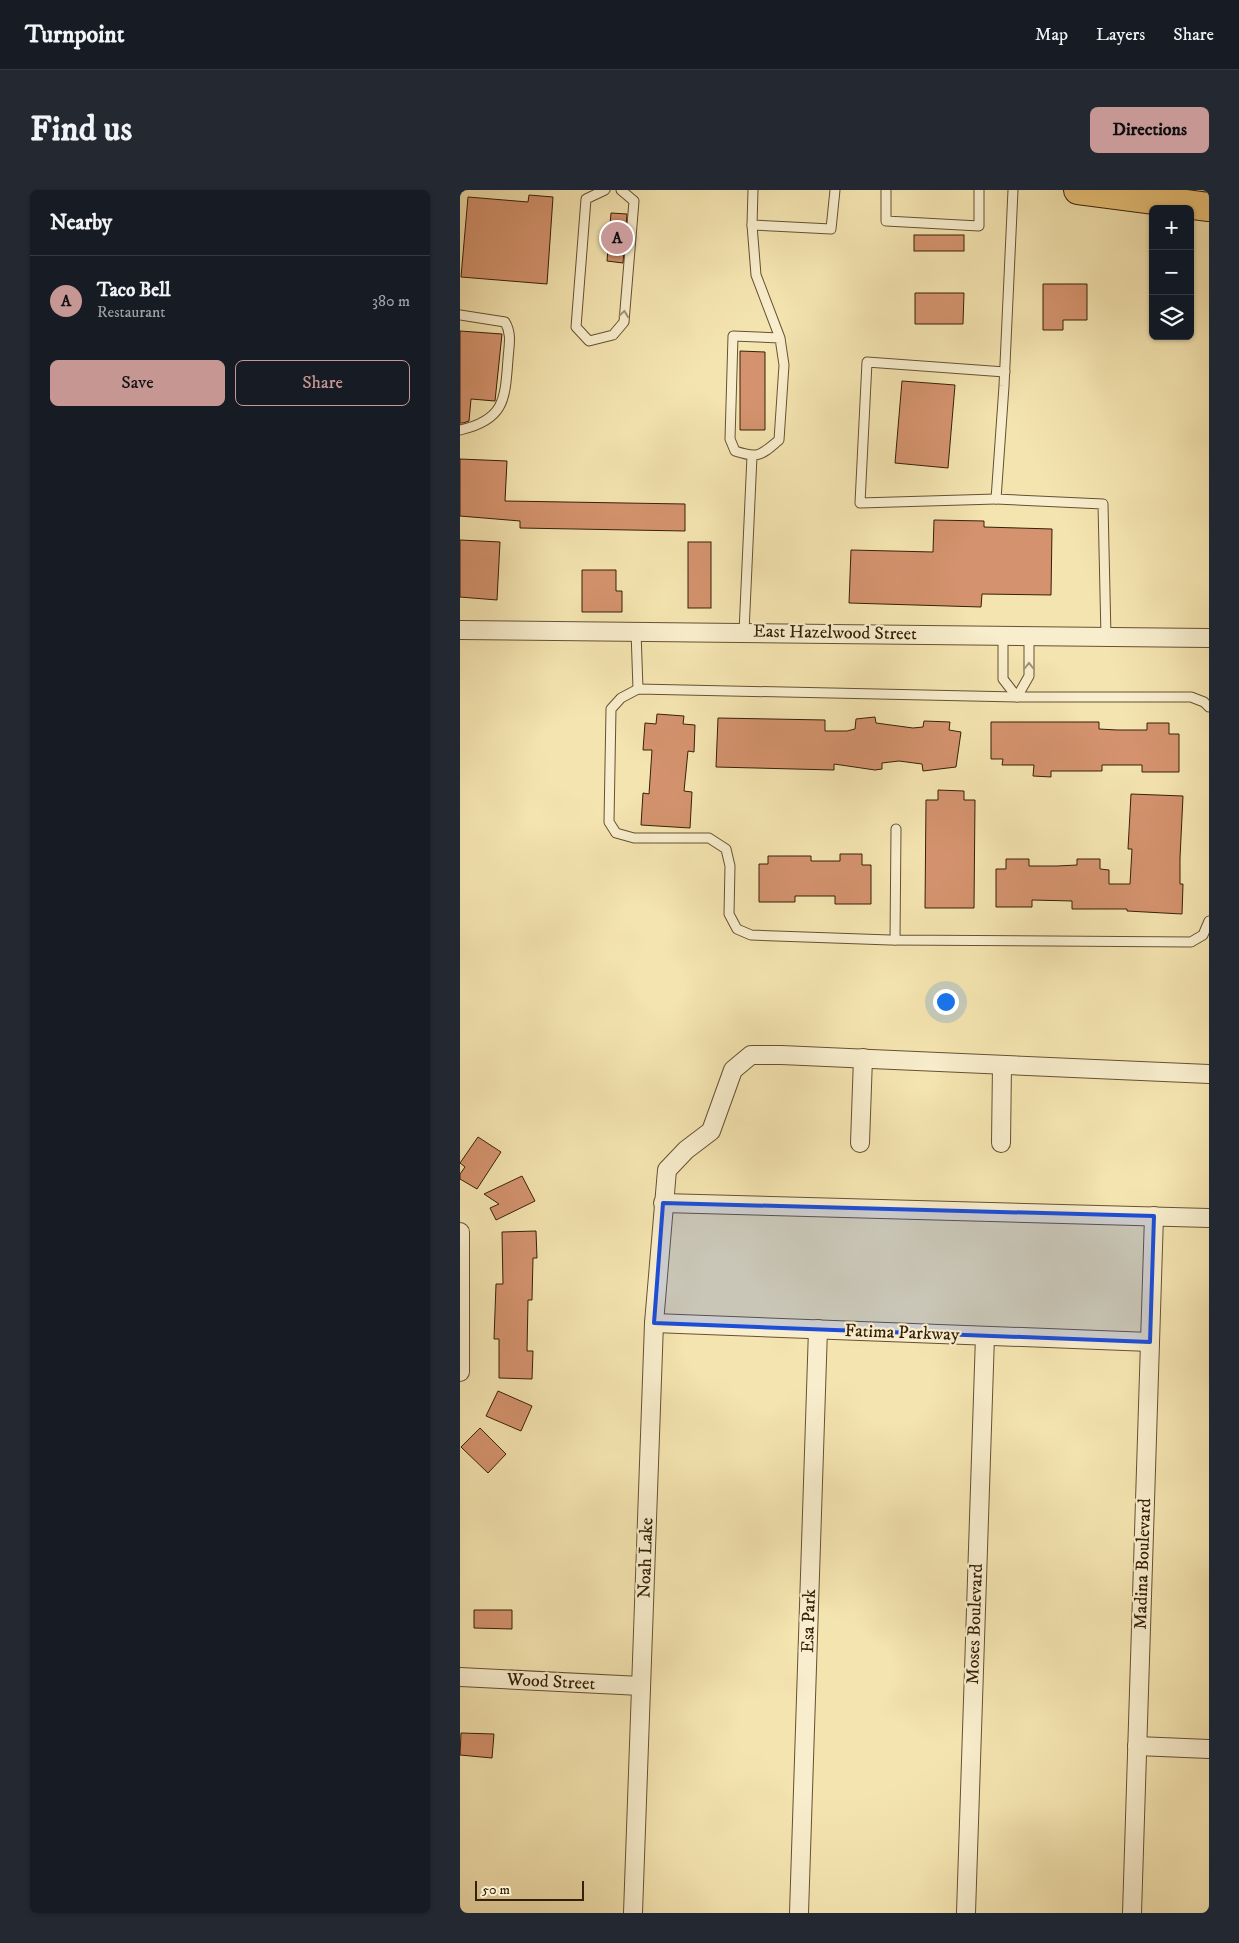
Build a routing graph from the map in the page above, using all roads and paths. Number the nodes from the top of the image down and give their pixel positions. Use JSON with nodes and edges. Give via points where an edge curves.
{"nodes":[{"id":1,"x":605,"y":190,"type":"edge"},
{"id":2,"x":621,"y":190,"type":"edge"},
{"id":3,"x":753,"y":190,"type":"edge"},
{"id":4,"x":835,"y":190,"type":"edge"},
{"id":5,"x":886,"y":190,"type":"edge"},
{"id":6,"x":979,"y":190,"type":"edge"},
{"id":7,"x":1014,"y":190,"type":"edge"},
{"id":8,"x":1078,"y":190,"type":"edge"},
{"id":9,"x":1209,"y":207,"type":"edge"},
{"id":10,"x":752,"y":225,"type":"junction"},
{"id":11,"x":460,"y":315,"type":"edge"},
{"id":12,"x":780,"y":338,"type":"junction"},
{"id":13,"x":1005,"y":372,"type":"junction"},
{"id":14,"x":460,"y":430,"type":"edge"},
{"id":15,"x":752,"y":456,"type":"junction"},
{"id":16,"x":996,"y":500,"type":"junction"},
{"id":17,"x":460,"y":630,"type":"edge"},
{"id":18,"x":636,"y":631,"type":"junction"},
{"id":19,"x":744,"y":632,"type":"junction"},
{"id":20,"x":1003,"y":635,"type":"junction"},
{"id":21,"x":1029,"y":636,"type":"junction"},
{"id":22,"x":1106,"y":637,"type":"junction"},
{"id":23,"x":1209,"y":638,"type":"edge"},
{"id":24,"x":638,"y":690,"type":"junction"},
{"id":25,"x":1017,"y":697,"type":"junction"},
{"id":26,"x":1209,"y":707,"type":"edge"},
{"id":27,"x":896,"y":829,"type":"dead end"},
{"id":28,"x":1209,"y":921,"type":"edge"},
{"id":29,"x":895,"y":940,"type":"junction"},
{"id":30,"x":863,"y":1058,"type":"junction"},
{"id":31,"x":1002,"y":1065,"type":"junction"},
{"id":32,"x":1209,"y":1074,"type":"edge"},
{"id":33,"x":860,"y":1143,"type":"dead end"},
{"id":34,"x":1001,"y":1143,"type":"dead end"},
{"id":35,"x":663,"y":1203,"type":"junction"},
{"id":36,"x":1154,"y":1216,"type":"junction"},
{"id":37,"x":1209,"y":1218,"type":"edge"},
{"id":38,"x":460,"y":1232,"type":"edge"},
{"id":39,"x":654,"y":1324,"type":"junction"},
{"id":40,"x":818,"y":1330,"type":"junction"},
{"id":41,"x":985,"y":1336,"type":"junction"},
{"id":42,"x":1150,"y":1342,"type":"junction"},
{"id":43,"x":460,"y":1372,"type":"edge"},
{"id":44,"x":460,"y":1677,"type":"edge"},
{"id":45,"x":641,"y":1686,"type":"junction"},
{"id":46,"x":1137,"y":1746,"type":"junction"},
{"id":47,"x":1209,"y":1749,"type":"edge"},
{"id":48,"x":633,"y":1913,"type":"edge"},
{"id":49,"x":799,"y":1913,"type":"edge"},
{"id":50,"x":966,"y":1913,"type":"edge"},
{"id":51,"x":1132,"y":1913,"type":"edge"}],
"edges":[{"from":1,"to":2,"type":"lane","one_way":true,"via":[[586,199],[576,327],[589,341],[613,335],[624,322],[634,202]]},
{"from":3,"to":10,"type":"lane"},
{"from":4,"to":10,"type":"lane","via":[[831,229]]},
{"from":5,"to":6,"type":"lane","via":[[886,221],[979,226]]},
{"from":7,"to":13,"type":"lane"},
{"from":8,"to":9,"type":"highway"},
{"from":10,"to":12,"type":"lane","via":[[756,275]]},
{"from":11,"to":14,"type":"lane","via":[[505,322],[510,332],[506,396],[489,419],[475,427]]},
{"from":12,"to":15,"type":"lane","via":[[784,365],[779,440],[761,455]]},
{"from":12,"to":15,"type":"lane","via":[[733,336],[730,440],[735,451]]},
{"from":13,"to":16,"type":"lane"},
{"from":13,"to":16,"type":"lane","via":[[867,362],[860,503]]},
{"from":15,"to":19,"type":"lane"},
{"from":16,"to":22,"type":"lane","via":[[1103,504]]},
{"from":17,"to":18,"type":"street","name":"East Hazelwood Street"},
{"from":18,"to":19,"type":"street","name":"East Hazelwood Street"},
{"from":18,"to":24,"type":"lane"},
{"from":19,"to":20,"type":"street","name":"East Hazelwood Street"},
{"from":20,"to":21,"type":"street","name":"East Hazelwood Street"},
{"from":20,"to":25,"type":"lane","via":[[1003,679]]},
{"from":21,"to":22,"type":"street","name":"East Hazelwood Street"},
{"from":25,"to":21,"type":"lane","one_way":true,"via":[[1029,676]]},
{"from":22,"to":23,"type":"street","name":"East Hazelwood Street"},
{"from":24,"to":25,"type":"lane"},
{"from":24,"to":29,"type":"lane","via":[[621,698],[611,709],[609,822],[616,833],[634,838],[709,838],[726,850],[730,866],[729,914],[737,929],[751,935]]},
{"from":25,"to":26,"type":"lane","via":[[1191,697]]},
{"from":27,"to":29,"type":"lane"},
{"from":28,"to":29,"type":"lane","via":[[1203,935],[1191,942]]},
{"from":30,"to":31,"type":"street","name":"Noah Lake"},
{"from":30,"to":33,"type":"street"},
{"from":30,"to":35,"type":"street","name":"Noah Lake","via":[[751,1055],[733,1070],[711,1131],[667,1170]]},
{"from":31,"to":32,"type":"street","name":"Noah Lake"},
{"from":31,"to":34,"type":"street"},
{"from":35,"to":36,"type":"street"},
{"from":35,"to":39,"type":"street","name":"Noah Lake"},
{"from":36,"to":37,"type":"street"},
{"from":36,"to":42,"type":"street","name":"Madina Boulevard"},
{"from":38,"to":43,"type":"street"},
{"from":39,"to":40,"type":"street","name":"Fatima Parkway"},
{"from":39,"to":45,"type":"street","name":"Noah Lake"},
{"from":40,"to":41,"type":"street","name":"Fatima Parkway"},
{"from":40,"to":49,"type":"street","name":"Esa Park"},
{"from":41,"to":42,"type":"street","name":"Fatima Parkway"},
{"from":41,"to":50,"type":"street","name":"Moses Boulevard"},
{"from":42,"to":46,"type":"street","name":"Madina Boulevard"},
{"from":44,"to":45,"type":"street","name":"Wood Street"},
{"from":45,"to":48,"type":"street","name":"Noah Lake"},
{"from":46,"to":47,"type":"street"},
{"from":46,"to":51,"type":"street","name":"Madina Boulevard"}]}
